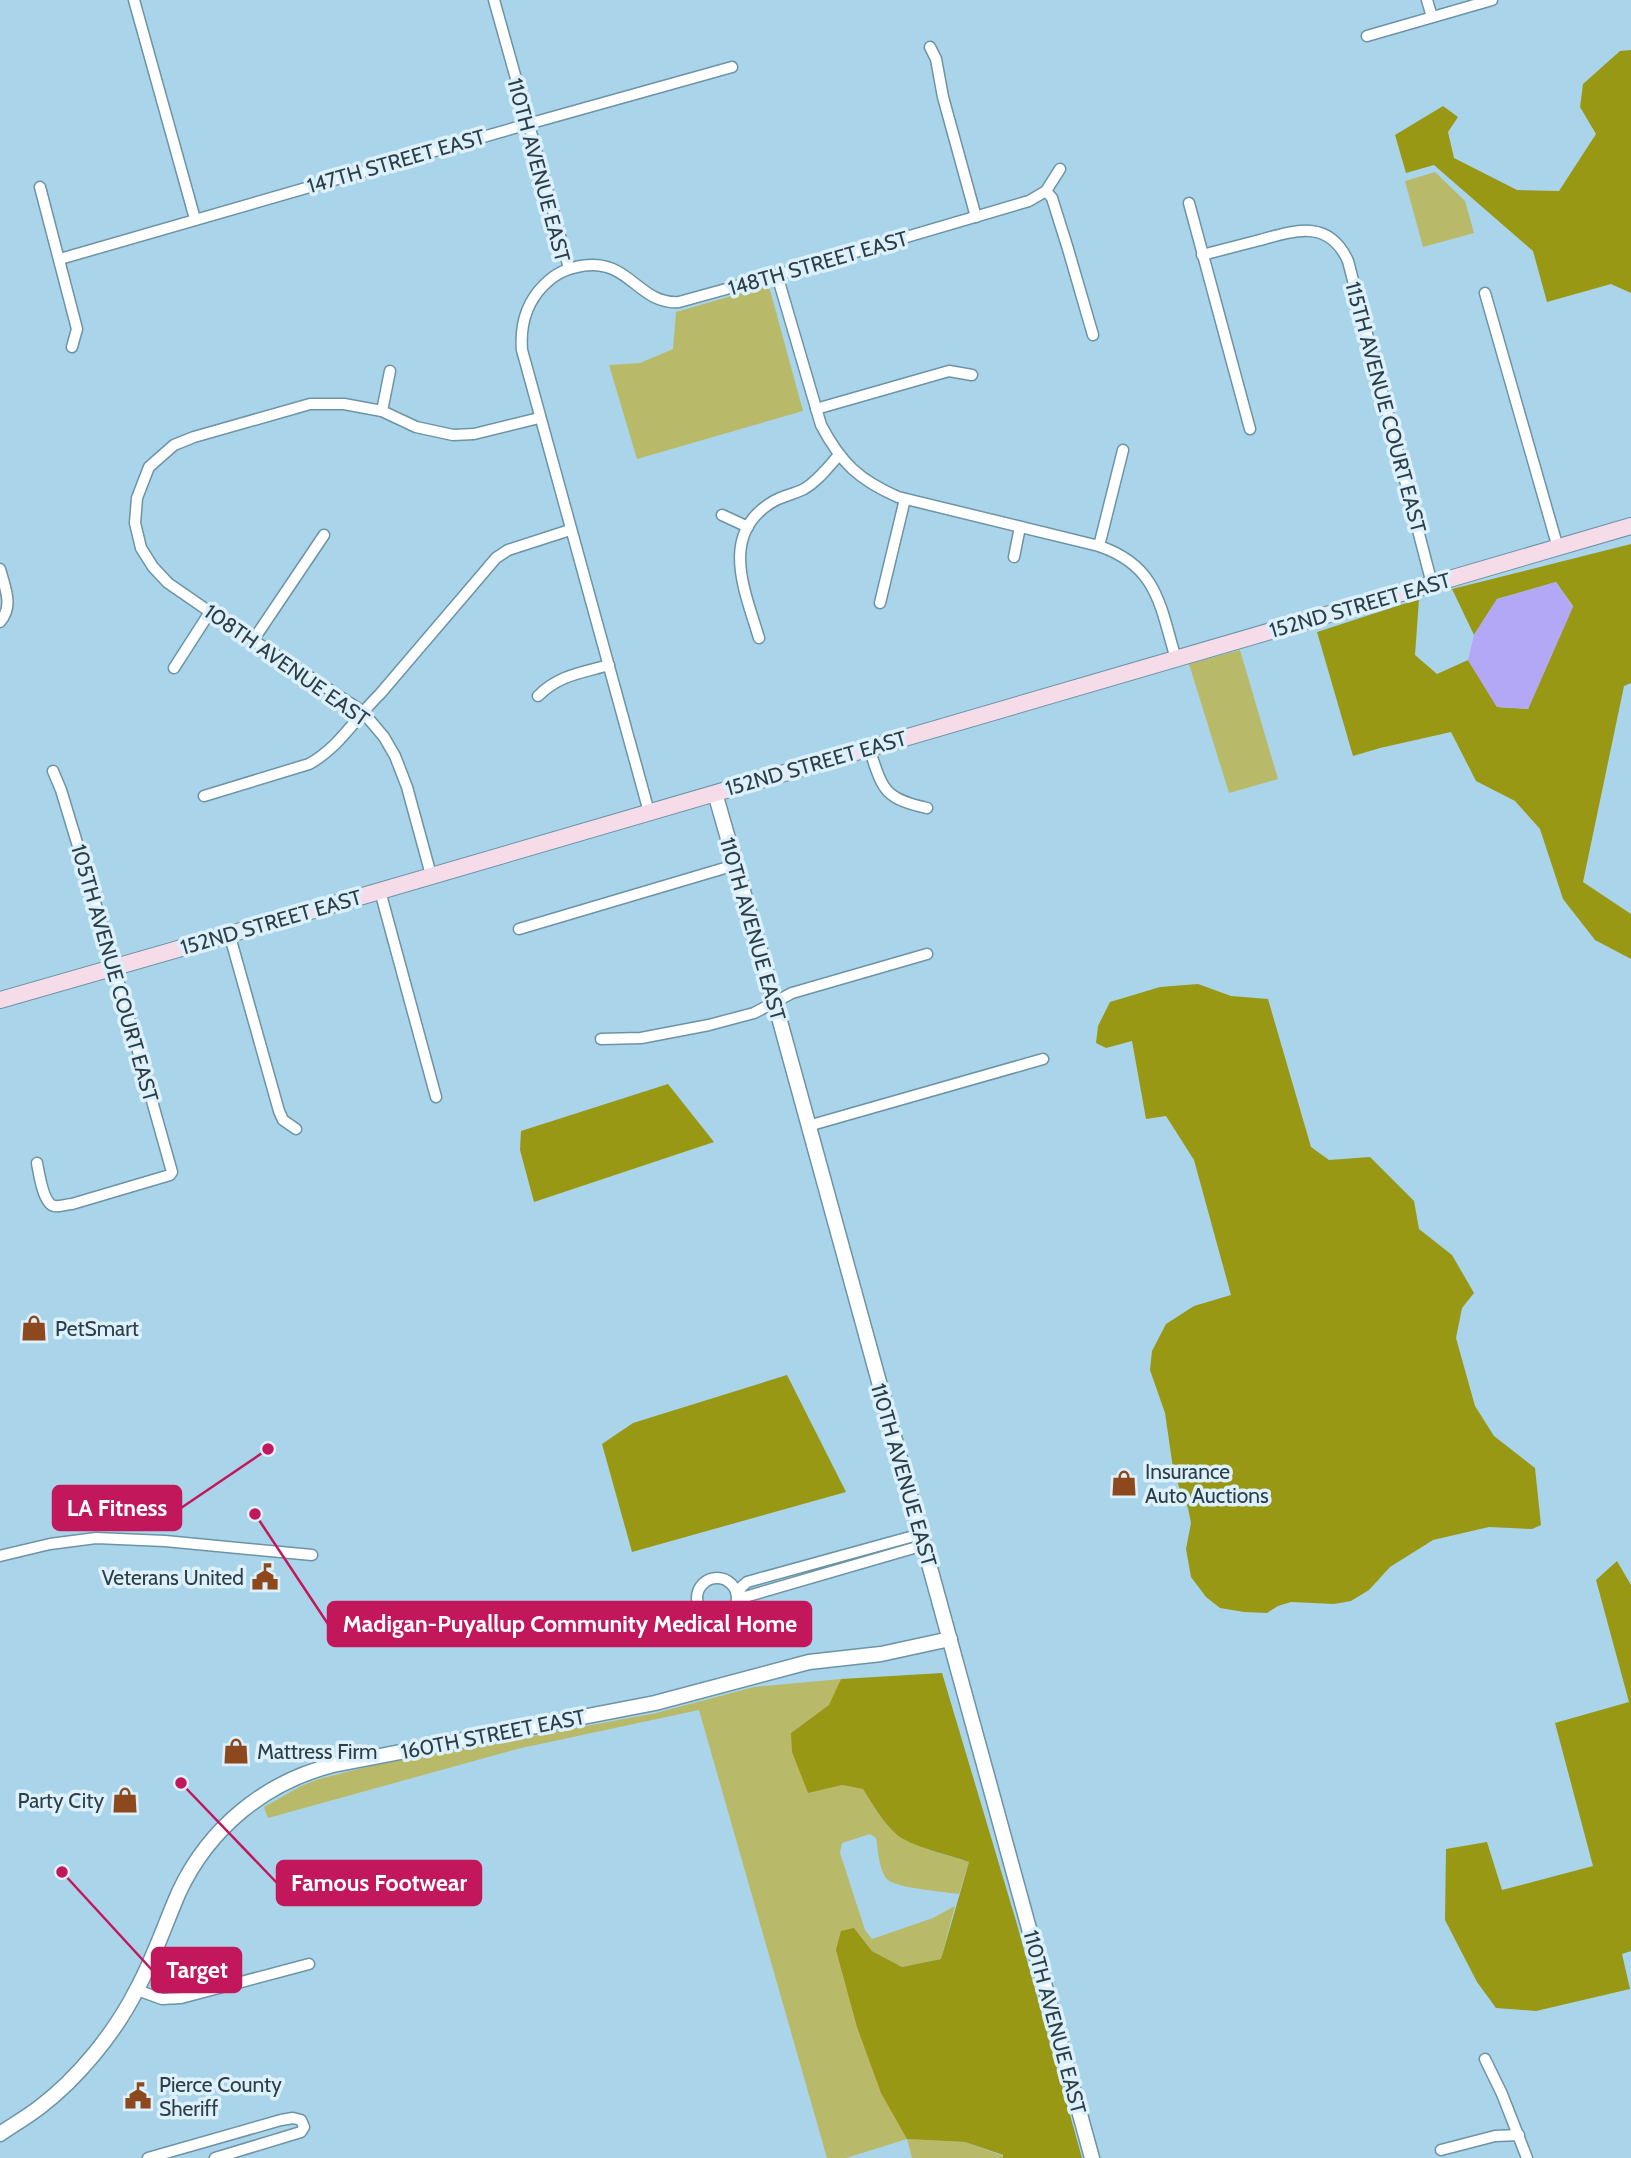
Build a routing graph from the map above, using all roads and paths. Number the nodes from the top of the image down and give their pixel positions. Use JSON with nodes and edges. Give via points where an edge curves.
{"nodes":[{"id":1,"x":134,"y":0,"type":"edge"},
{"id":2,"x":494,"y":0,"type":"edge"},
{"id":3,"x":1427,"y":0,"type":"edge"},
{"id":4,"x":1492,"y":0,"type":"edge"},
{"id":5,"x":1432,"y":17,"type":"junction"},
{"id":6,"x":1367,"y":36,"type":"dead end"},
{"id":7,"x":930,"y":47,"type":"dead end"},
{"id":8,"x":732,"y":67,"type":"dead end"},
{"id":9,"x":527,"y":124,"type":"junction"},
{"id":10,"x":1059,"y":169,"type":"dead end"},
{"id":11,"x":40,"y":187,"type":"dead end"},
{"id":12,"x":1046,"y":191,"type":"junction"},
{"id":13,"x":1189,"y":203,"type":"dead end"},
{"id":14,"x":976,"y":218,"type":"junction"},
{"id":15,"x":195,"y":219,"type":"junction"},
{"id":16,"x":1202,"y":255,"type":"junction"},
{"id":17,"x":60,"y":258,"type":"junction"},
{"id":18,"x":569,"y":268,"type":"junction"},
{"id":19,"x":777,"y":275,"type":"junction"},
{"id":20,"x":1485,"y":293,"type":"dead end"},
{"id":21,"x":1093,"y":335,"type":"dead end"},
{"id":22,"x":72,"y":347,"type":"dead end"},
{"id":23,"x":390,"y":371,"type":"dead end"},
{"id":24,"x":972,"y":375,"type":"dead end"},
{"id":25,"x":816,"y":409,"type":"junction"},
{"id":26,"x":382,"y":411,"type":"junction"},
{"id":27,"x":539,"y":418,"type":"junction"},
{"id":28,"x":1250,"y":429,"type":"dead end"},
{"id":29,"x":1123,"y":450,"type":"dead end"},
{"id":30,"x":839,"y":456,"type":"junction"},
{"id":31,"x":905,"y":499,"type":"junction"},
{"id":32,"x":722,"y":515,"type":"dead end"},
{"id":33,"x":1631,"y":526,"type":"edge"},
{"id":34,"x":748,"y":527,"type":"junction"},
{"id":35,"x":1020,"y":527,"type":"junction"},
{"id":36,"x":570,"y":530,"type":"junction"},
{"id":37,"x":324,"y":536,"type":"dead end"},
{"id":38,"x":1099,"y":546,"type":"junction"},
{"id":39,"x":1558,"y":548,"type":"junction"},
{"id":40,"x":1014,"y":557,"type":"dead end"},
{"id":41,"x":0,"y":569,"type":"edge"},
{"id":42,"x":1433,"y":583,"type":"junction"},
{"id":43,"x":880,"y":603,"type":"dead end"},
{"id":44,"x":210,"y":612,"type":"junction"},
{"id":45,"x":3,"y":618,"type":"edge"},
{"id":46,"x":759,"y":638,"type":"dead end"},
{"id":47,"x":254,"y":639,"type":"junction"},
{"id":48,"x":1176,"y":659,"type":"junction"},
{"id":49,"x":609,"y":665,"type":"junction"},
{"id":50,"x":174,"y":668,"type":"dead end"},
{"id":51,"x":538,"y":696,"type":"dead end"},
{"id":52,"x":362,"y":711,"type":"junction"},
{"id":53,"x":869,"y":748,"type":"junction"},
{"id":54,"x":53,"y":771,"type":"dead end"},
{"id":55,"x":715,"y":793,"type":"junction"},
{"id":56,"x":204,"y":796,"type":"dead end"},
{"id":57,"x":928,"y":808,"type":"dead end"},
{"id":58,"x":649,"y":812,"type":"junction"},
{"id":59,"x":735,"y":865,"type":"junction"},
{"id":60,"x":431,"y":875,"type":"junction"},
{"id":61,"x":380,"y":891,"type":"junction"},
{"id":62,"x":519,"y":929,"type":"dead end"},
{"id":63,"x":229,"y":933,"type":"junction"},
{"id":64,"x":927,"y":954,"type":"dead end"},
{"id":65,"x":114,"y":967,"type":"junction"},
{"id":66,"x":0,"y":1000,"type":"edge"},
{"id":67,"x":775,"y":1003,"type":"junction"},
{"id":68,"x":601,"y":1039,"type":"dead end"},
{"id":69,"x":1043,"y":1059,"type":"dead end"},
{"id":70,"x":436,"y":1097,"type":"dead end"},
{"id":71,"x":808,"y":1126,"type":"junction"},
{"id":72,"x":296,"y":1129,"type":"dead end"},
{"id":73,"x":37,"y":1163,"type":"dead end"},
{"id":74,"x":923,"y":1540,"type":"junction"},
{"id":75,"x":312,"y":1555,"type":"dead end"},
{"id":76,"x":0,"y":1556,"type":"edge"},
{"id":77,"x":736,"y":1592,"type":"dead end"},
{"id":78,"x":950,"y":1639,"type":"junction"},
{"id":79,"x":309,"y":1964,"type":"dead end"},
{"id":80,"x":137,"y":1990,"type":"junction"},
{"id":81,"x":1485,"y":2059,"type":"dead end"},
{"id":82,"x":0,"y":2134,"type":"edge"},
{"id":83,"x":1519,"y":2135,"type":"junction"},
{"id":84,"x":1441,"y":2150,"type":"dead end"},
{"id":85,"x":154,"y":2157,"type":"edge"},
{"id":86,"x":215,"y":2158,"type":"edge"},
{"id":87,"x":1092,"y":2158,"type":"edge"},
{"id":88,"x":1527,"y":2158,"type":"edge"}],
"edges":[{"from":1,"to":15,"type":"street"},
{"from":2,"to":9,"type":"street","name":"110TH AVENUE EAST"},
{"from":3,"to":5,"type":"street"},
{"from":4,"to":5,"type":"street"},
{"from":5,"to":6,"type":"street"},
{"from":7,"to":14,"type":"street"},
{"from":8,"to":9,"type":"street","name":"147TH STREET EAST"},
{"from":9,"to":15,"type":"street","name":"147TH STREET EAST"},
{"from":9,"to":18,"type":"street","name":"110TH AVENUE EAST"},
{"from":10,"to":12,"type":"street"},
{"from":11,"to":17,"type":"street"},
{"from":12,"to":14,"type":"street","name":"148TH STREET EAST","via":[[1030,201]]},
{"from":12,"to":21,"type":"street","via":[[1052,198]]},
{"from":13,"to":16,"type":"street"},
{"from":14,"to":19,"type":"street","name":"148TH STREET EAST"},
{"from":15,"to":17,"type":"street","name":"147TH STREET EAST"},
{"from":16,"to":28,"type":"street"},
{"from":16,"to":42,"type":"street","name":"115TH AVENUE COURT EAST","via":[[1295,230],[1329,237],[1340,247],[1348,261]]},
{"from":17,"to":22,"type":"street","via":[[77,329]]},
{"from":18,"to":19,"type":"street","name":"148TH STREET EAST","via":[[605,265],[624,273],[654,297],[672,302]]},
{"from":18,"to":27,"type":"street","name":"110TH AVENUE EAST","via":[[539,290],[521,327]]},
{"from":19,"to":25,"type":"street"},
{"from":20,"to":39,"type":"street"},
{"from":23,"to":26,"type":"street"},
{"from":24,"to":25,"type":"street","via":[[949,371]]},
{"from":25,"to":30,"type":"street"},
{"from":26,"to":27,"type":"street","via":[[416,427],[453,435]]},
{"from":26,"to":44,"type":"street","name":"108TH AVENUE EAST","via":[[310,404],[183,440],[154,461],[135,510],[141,548],[168,583]]},
{"from":27,"to":36,"type":"street","name":"110TH AVENUE EAST"},
{"from":29,"to":38,"type":"street"},
{"from":30,"to":31,"type":"street","via":[[872,484]]},
{"from":30,"to":34,"type":"street","via":[[811,484],[762,509]]},
{"from":31,"to":35,"type":"street"},
{"from":31,"to":43,"type":"street"},
{"from":32,"to":34,"type":"street"},
{"from":33,"to":39,"type":"main road","name":"152ND STREET EAST"},
{"from":34,"to":46,"type":"street","via":[[739,567]]},
{"from":35,"to":38,"type":"street"},
{"from":35,"to":40,"type":"street"},
{"from":36,"to":49,"type":"street","name":"110TH AVENUE EAST"},
{"from":36,"to":52,"type":"street","via":[[496,558]]},
{"from":37,"to":47,"type":"street"},
{"from":38,"to":48,"type":"street","via":[[1124,556],[1145,574],[1157,595]]},
{"from":39,"to":42,"type":"main road","name":"152ND STREET EAST"},
{"from":41,"to":45,"type":"street","via":[[9,606]]},
{"from":42,"to":48,"type":"main road","name":"152ND STREET EAST"},
{"from":44,"to":47,"type":"street","name":"108TH AVENUE EAST"},
{"from":44,"to":50,"type":"street"},
{"from":47,"to":52,"type":"street","name":"108TH AVENUE EAST"},
{"from":48,"to":53,"type":"main road","name":"152ND STREET EAST"},
{"from":49,"to":51,"type":"street","via":[[562,678]]},
{"from":49,"to":58,"type":"street","name":"110TH AVENUE EAST"},
{"from":52,"to":56,"type":"street","via":[[317,760]]},
{"from":52,"to":60,"type":"street","name":"108TH AVENUE EAST","via":[[395,756]]},
{"from":53,"to":55,"type":"main road","name":"152ND STREET EAST"},
{"from":53,"to":57,"type":"street","via":[[889,793],[902,802]]},
{"from":54,"to":65,"type":"street","name":"105TH AVENUE COURT EAST"},
{"from":55,"to":58,"type":"main road","name":"152ND STREET EAST"},
{"from":55,"to":59,"type":"street","name":"110TH AVENUE EAST"},
{"from":58,"to":60,"type":"main road","name":"152ND STREET EAST"},
{"from":59,"to":62,"type":"street"},
{"from":59,"to":67,"type":"street","name":"110TH AVENUE EAST"},
{"from":60,"to":61,"type":"main road","name":"152ND STREET EAST"},
{"from":61,"to":63,"type":"main road","name":"152ND STREET EAST"},
{"from":61,"to":70,"type":"street"},
{"from":63,"to":65,"type":"main road","name":"152ND STREET EAST"},
{"from":63,"to":72,"type":"street","via":[[279,1111]]},
{"from":64,"to":67,"type":"street","via":[[792,993]]},
{"from":65,"to":66,"type":"main road","name":"152ND STREET EAST"},
{"from":65,"to":73,"type":"street","name":"105TH AVENUE COURT EAST","via":[[171,1165],[170,1175],[56,1206],[45,1196]]},
{"from":67,"to":68,"type":"street","via":[[754,1013],[672,1034]]},
{"from":67,"to":71,"type":"street","name":"110TH AVENUE EAST"},
{"from":69,"to":71,"type":"street"},
{"from":71,"to":74,"type":"street","name":"110TH AVENUE EAST"},
{"from":74,"to":77,"type":"street","via":[[746,1597]]},
{"from":74,"to":78,"type":"street","name":"110TH AVENUE EAST"},
{"from":75,"to":76,"type":"street","via":[[96,1538]]},
{"from":78,"to":80,"type":"street","name":"160TH STREET EAST","via":[[881,1654],[809,1662],[655,1703],[299,1775],[271,1790],[219,1830],[180,1891]]},
{"from":78,"to":87,"type":"street","name":"110TH AVENUE EAST"},
{"from":79,"to":80,"type":"street","via":[[181,1998]]},
{"from":80,"to":82,"type":"street","name":"160TH STREET EAST","via":[[101,2045],[69,2082]]},
{"from":81,"to":83,"type":"street"},
{"from":83,"to":84,"type":"street","via":[[1494,2136]]},
{"from":83,"to":88,"type":"street"},
{"from":85,"to":86,"type":"street","via":[[281,2120],[301,2120],[304,2127],[301,2132]]}]}
